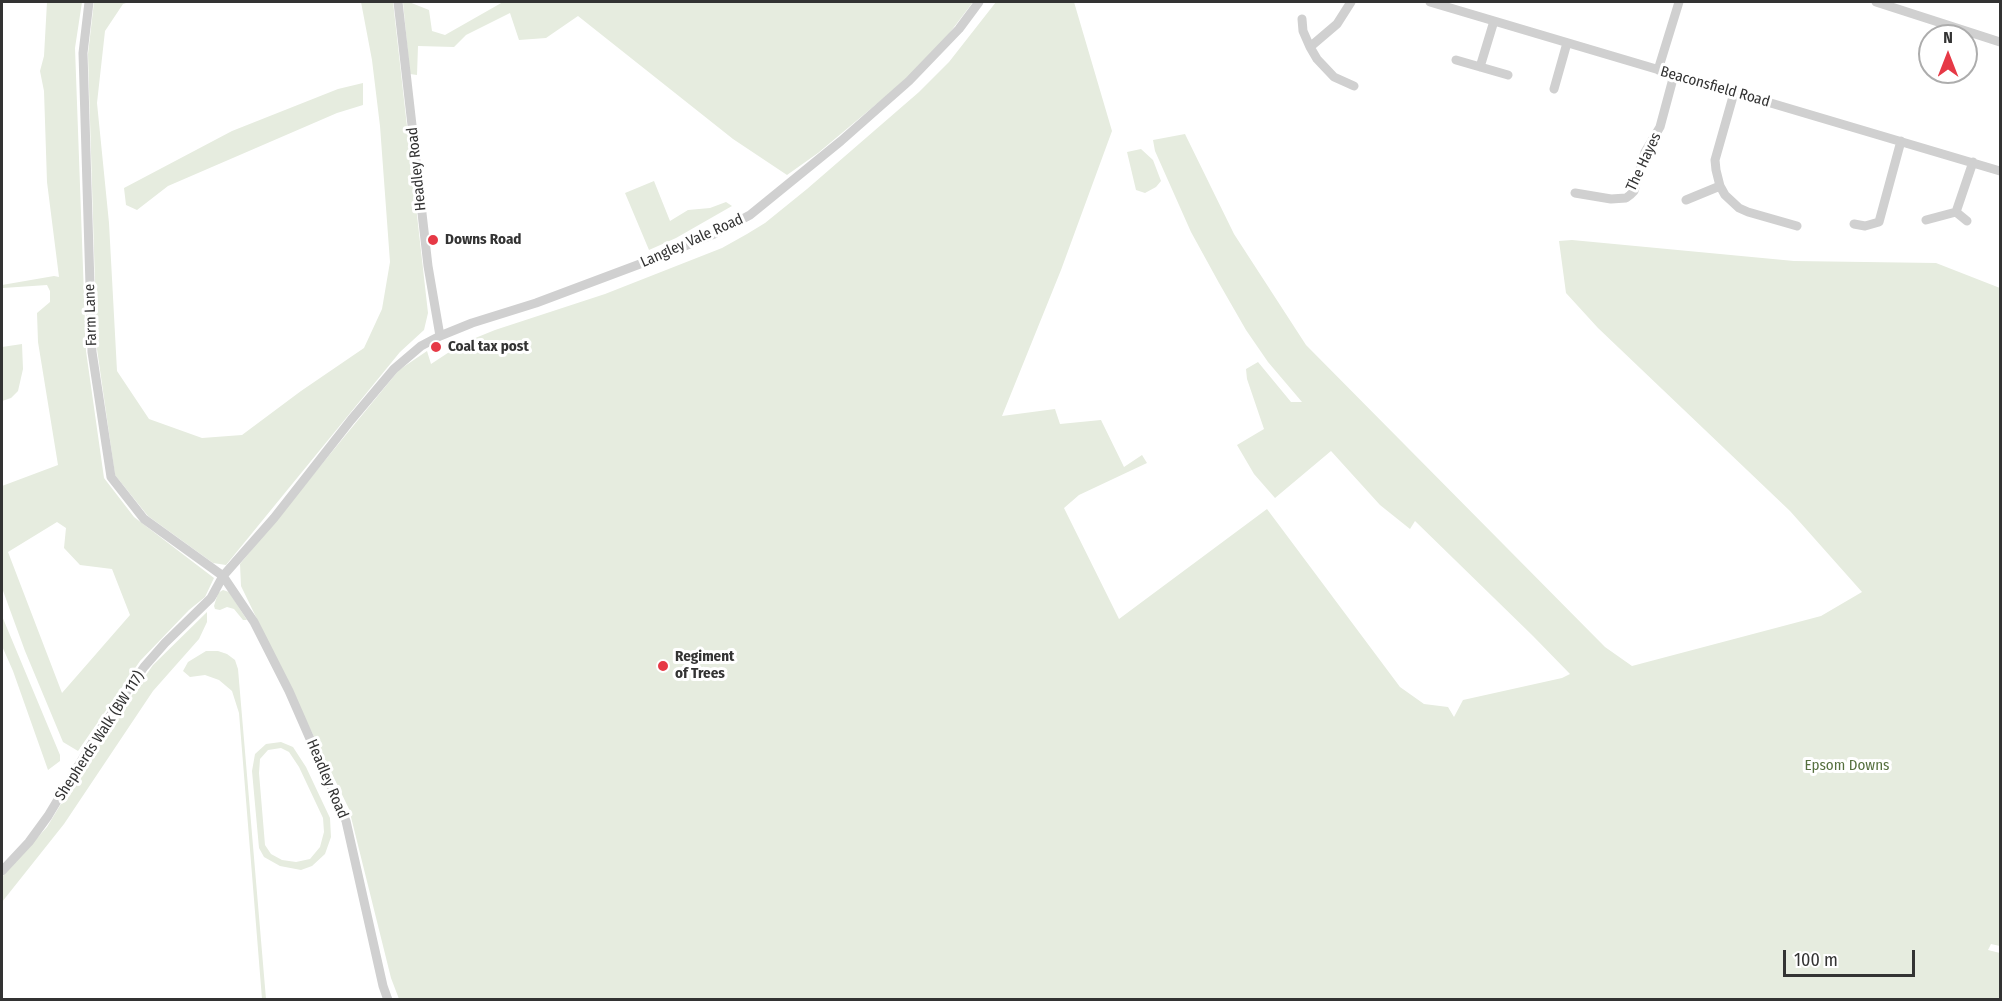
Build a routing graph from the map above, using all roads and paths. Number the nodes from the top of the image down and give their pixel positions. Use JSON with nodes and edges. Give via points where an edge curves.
{"nodes":[{"id":1,"x":89,"y":2,"type":"edge"},
{"id":2,"x":398,"y":2,"type":"edge"},
{"id":3,"x":979,"y":2,"type":"edge"},
{"id":4,"x":1351,"y":2,"type":"edge"},
{"id":5,"x":1430,"y":2,"type":"edge"},
{"id":6,"x":1679,"y":2,"type":"edge"},
{"id":7,"x":1876,"y":2,"type":"edge"},
{"id":8,"x":1302,"y":19,"type":"dead end"},
{"id":9,"x":1494,"y":21,"type":"junction"},
{"id":10,"x":2001,"y":42,"type":"edge"},
{"id":11,"x":1567,"y":43,"type":"junction"},
{"id":12,"x":1310,"y":47,"type":"junction"},
{"id":13,"x":1456,"y":60,"type":"dead end"},
{"id":14,"x":1480,"y":67,"type":"junction"},
{"id":15,"x":1658,"y":70,"type":"junction"},
{"id":16,"x":1508,"y":75,"type":"dead end"},
{"id":17,"x":1674,"y":75,"type":"junction"},
{"id":18,"x":1354,"y":86,"type":"dead end"},
{"id":19,"x":1554,"y":89,"type":"dead end"},
{"id":20,"x":1734,"y":93,"type":"junction"},
{"id":21,"x":1901,"y":141,"type":"junction"},
{"id":22,"x":1973,"y":162,"type":"junction"},
{"id":23,"x":2001,"y":171,"type":"edge"},
{"id":24,"x":1720,"y":186,"type":"junction"},
{"id":25,"x":1575,"y":193,"type":"dead end"},
{"id":26,"x":1686,"y":200,"type":"dead end"},
{"id":27,"x":1956,"y":212,"type":"junction"},
{"id":28,"x":1926,"y":220,"type":"dead end"},
{"id":29,"x":1967,"y":220,"type":"dead end"},
{"id":30,"x":1854,"y":224,"type":"dead end"},
{"id":31,"x":1797,"y":226,"type":"dead end"},
{"id":32,"x":440,"y":336,"type":"junction"},
{"id":33,"x":223,"y":576,"type":"junction"},
{"id":34,"x":2,"y":871,"type":"edge"},
{"id":35,"x":388,"y":999,"type":"edge"}],
"edges":[{"from":1,"to":33,"type":"street","name":"Farm Lane","via":[[84,53],[92,352],[111,477],[144,519]]},
{"from":2,"to":32,"type":"street","name":"Headley Road","via":[[428,266]]},
{"from":3,"to":32,"type":"street","name":"Langley Vale Road","via":[[954,35],[909,81],[750,215],[658,258]]},
{"from":4,"to":12,"type":"street","via":[[1337,24]]},
{"from":5,"to":9,"type":"street","name":"Beaconsfield Road"},
{"from":6,"to":15,"type":"street"},
{"from":7,"to":10,"type":"street"},
{"from":8,"to":12,"type":"street"},
{"from":9,"to":11,"type":"street","name":"Beaconsfield Road"},
{"from":9,"to":14,"type":"street"},
{"from":11,"to":15,"type":"street","name":"Beaconsfield Road"},
{"from":11,"to":19,"type":"street"},
{"from":12,"to":18,"type":"street","via":[[1334,77]]},
{"from":13,"to":14,"type":"street"},
{"from":14,"to":16,"type":"street"},
{"from":15,"to":17,"type":"street","name":"Beaconsfield Road"},
{"from":17,"to":20,"type":"street","name":"Beaconsfield Road"},
{"from":17,"to":25,"type":"street","name":"The Hayes","via":[[1660,127],[1645,152],[1634,191],[1626,198],[1611,199]]},
{"from":20,"to":21,"type":"street","name":"Beaconsfield Road"},
{"from":20,"to":24,"type":"street","via":[[1715,160]]},
{"from":21,"to":22,"type":"street","name":"Beaconsfield Road"},
{"from":21,"to":30,"type":"street","via":[[1880,222]]},
{"from":22,"to":23,"type":"street","name":"Beaconsfield Road"},
{"from":22,"to":27,"type":"street"},
{"from":24,"to":26,"type":"street"},
{"from":24,"to":31,"type":"street","via":[[1738,208]]},
{"from":27,"to":28,"type":"street"},
{"from":27,"to":29,"type":"street"},
{"from":32,"to":33,"type":"street","via":[[394,369]]},
{"from":33,"to":34,"type":"street","name":"Shepherds Walk (BW 117)","via":[[201,610],[144,668],[98,733],[48,816]]},
{"from":33,"to":35,"type":"street","name":"Headley Road","via":[[254,622],[289,691],[346,821]]}]}
